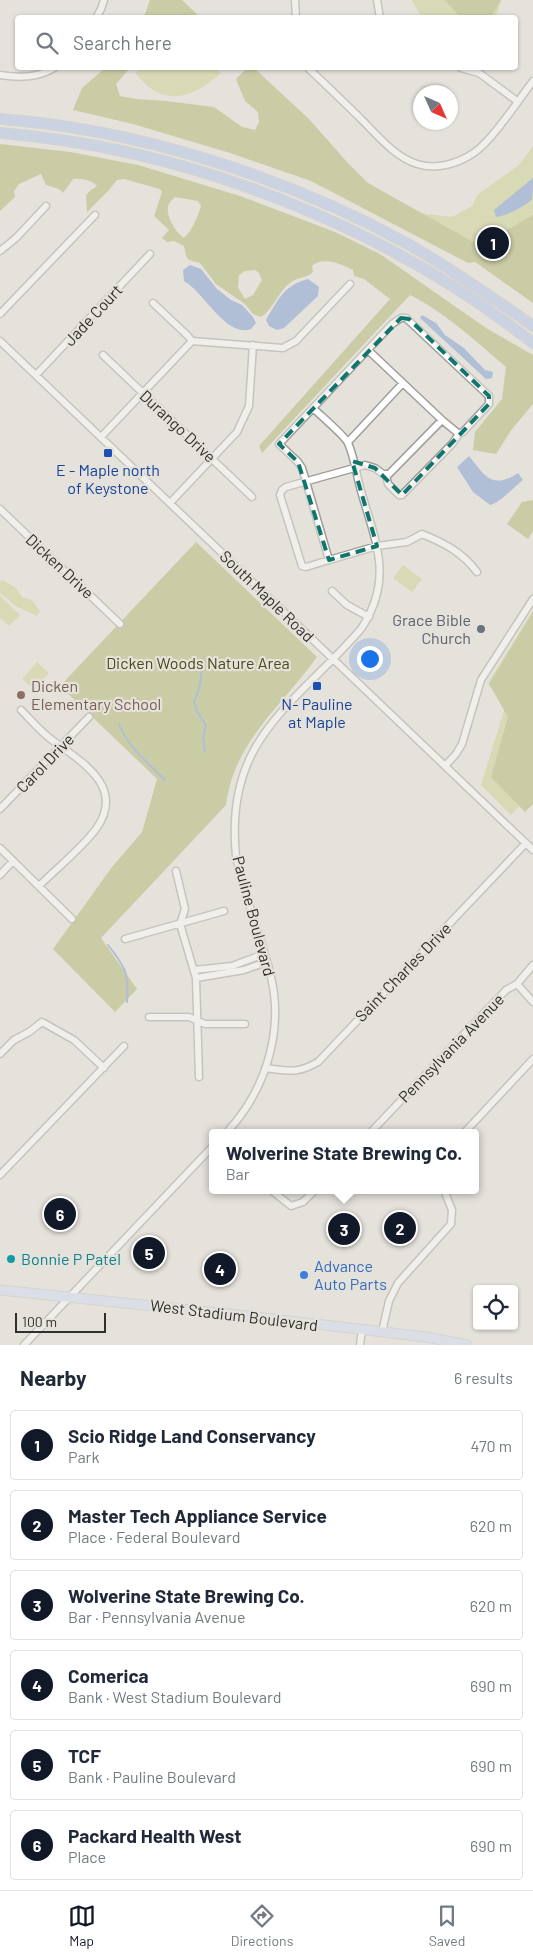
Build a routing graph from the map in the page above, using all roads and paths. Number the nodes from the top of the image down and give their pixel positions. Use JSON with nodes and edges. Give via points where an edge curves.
{"nodes":[{"id":1,"x":104,"y":0,"type":"edge"},
{"id":2,"x":295,"y":0,"type":"edge"},
{"id":3,"x":377,"y":0,"type":"edge"},
{"id":4,"x":98,"y":15,"type":"edge"},
{"id":5,"x":296,"y":15,"type":"edge"},
{"id":6,"x":380,"y":15,"type":"edge"},
{"id":7,"x":50,"y":70,"type":"edge"},
{"id":8,"x":310,"y":70,"type":"edge"},
{"id":9,"x":468,"y":70,"type":"edge"},
{"id":10,"x":0,"y":75,"type":"edge"},
{"id":11,"x":533,"y":81,"type":"edge"},
{"id":12,"x":518,"y":101,"type":"junction"},
{"id":13,"x":0,"y":119,"type":"edge"},
{"id":14,"x":0,"y":133,"type":"edge"},
{"id":15,"x":46,"y":206,"type":"dead end"},
{"id":16,"x":95,"y":215,"type":"dead end"},
{"id":17,"x":0,"y":251,"type":"edge"},
{"id":18,"x":150,"y":254,"type":"dead end"},
{"id":19,"x":350,"y":284,"type":"dead end"},
{"id":20,"x":153,"y":303,"type":"dead end"},
{"id":21,"x":0,"y":314,"type":"edge"},
{"id":22,"x":533,"y":326,"type":"edge"},
{"id":23,"x":0,"y":341,"type":"edge"},
{"id":24,"x":192,"y":341,"type":"junction"},
{"id":25,"x":533,"y":343,"type":"edge"},
{"id":26,"x":253,"y":345,"type":"junction"},
{"id":27,"x":368,"y":350,"type":"junction"},
{"id":28,"x":103,"y":355,"type":"dead end"},
{"id":29,"x":36,"y":375,"type":"junction"},
{"id":30,"x":403,"y":383,"type":"junction"},
{"id":31,"x":143,"y":393,"type":"junction"},
{"id":32,"x":313,"y":408,"type":"junction"},
{"id":33,"x":442,"y":420,"type":"junction"},
{"id":34,"x":458,"y":434,"type":"junction"},
{"id":35,"x":101,"y":437,"type":"junction"},
{"id":36,"x":348,"y":442,"type":"junction"},
{"id":37,"x":212,"y":458,"type":"junction"},
{"id":38,"x":354,"y":468,"type":"junction"},
{"id":39,"x":386,"y":475,"type":"junction"},
{"id":40,"x":306,"y":482,"type":"junction"},
{"id":41,"x":252,"y":496,"type":"dead end"},
{"id":42,"x":170,"y":503,"type":"junction"},
{"id":43,"x":0,"y":509,"type":"edge"},
{"id":44,"x":378,"y":546,"type":"junction"},
{"id":45,"x":329,"y":560,"type":"junction"},
{"id":46,"x":477,"y":572,"type":"dead end"},
{"id":47,"x":332,"y":591,"type":"dead end"},
{"id":48,"x":533,"y":598,"type":"edge"},
{"id":49,"x":369,"y":617,"type":"junction"},
{"id":50,"x":120,"y":624,"type":"dead end"},
{"id":51,"x":332,"y":659,"type":"junction"},
{"id":52,"x":21,"y":710,"type":"dead end"},
{"id":53,"x":89,"y":717,"type":"dead end"},
{"id":54,"x":61,"y":746,"type":"junction"},
{"id":55,"x":445,"y":766,"type":"junction"},
{"id":56,"x":0,"y":809,"type":"edge"},
{"id":57,"x":526,"y":844,"type":"junction"},
{"id":58,"x":0,"y":848,"type":"edge"},
{"id":59,"x":533,"y":850,"type":"edge"},
{"id":60,"x":12,"y":861,"type":"junction"},
{"id":61,"x":176,"y":871,"type":"dead end"},
{"id":62,"x":0,"y":875,"type":"edge"},
{"id":63,"x":39,"y":886,"type":"junction"},
{"id":64,"x":224,"y":911,"type":"dead end"},
{"id":65,"x":72,"y":919,"type":"dead end"},
{"id":66,"x":180,"y":924,"type":"junction"},
{"id":67,"x":125,"y":939,"type":"dead end"},
{"id":68,"x":264,"y":954,"type":"junction"},
{"id":69,"x":266,"y":962,"type":"junction"},
{"id":70,"x":533,"y":965,"type":"edge"},
{"id":71,"x":194,"y":970,"type":"junction"},
{"id":72,"x":196,"y":978,"type":"junction"},
{"id":73,"x":517,"y":984,"type":"junction"},
{"id":74,"x":533,"y":1002,"type":"edge"},
{"id":75,"x":149,"y":1017,"type":"dead end"},
{"id":76,"x":197,"y":1020,"type":"junction"},
{"id":77,"x":245,"y":1024,"type":"dead end"},
{"id":78,"x":124,"y":1046,"type":"dead end"},
{"id":79,"x":0,"y":1054,"type":"edge"},
{"id":80,"x":533,"y":1059,"type":"edge"},
{"id":81,"x":104,"y":1068,"type":"junction"},
{"id":82,"x":266,"y":1068,"type":"junction"},
{"id":83,"x":198,"y":1077,"type":"dead end"},
{"id":84,"x":229,"y":1129,"type":"edge"},
{"id":85,"x":374,"y":1129,"type":"edge"},
{"id":86,"x":468,"y":1129,"type":"edge"},
{"id":87,"x":209,"y":1150,"type":"edge"},
{"id":88,"x":0,"y":1175,"type":"edge"},
{"id":89,"x":275,"y":1194,"type":"edge"},
{"id":90,"x":312,"y":1194,"type":"edge"},
{"id":91,"x":446,"y":1194,"type":"edge"},
{"id":92,"x":0,"y":1290,"type":"edge"},
{"id":93,"x":70,"y":1297,"type":"junction"},
{"id":94,"x":362,"y":1330,"type":"junction"},
{"id":95,"x":382,"y":1332,"type":"junction"},
{"id":96,"x":24,"y":1345,"type":"edge"},
{"id":97,"x":360,"y":1345,"type":"edge"},
{"id":98,"x":466,"y":1345,"type":"edge"}],
"edges":[{"from":1,"to":4,"type":"street"},
{"from":2,"to":5,"type":"street"},
{"from":3,"to":6,"type":"street"},
{"from":7,"to":10,"type":"street","via":[[29,77]]},
{"from":8,"to":12,"type":"street","via":[[387,144],[405,158],[430,166],[445,166],[475,152]]},
{"from":9,"to":12,"type":"street","via":[[478,73]]},
{"from":11,"to":12,"type":"street"},
{"from":13,"to":22,"type":"highway","via":[[50,124],[121,138],[252,174],[406,243]]},
{"from":14,"to":25,"type":"highway","via":[[52,138],[147,157],[278,199],[370,240],[426,270]]},
{"from":15,"to":17,"type":"street"},
{"from":16,"to":21,"type":"street"},
{"from":18,"to":29,"type":"street","name":"Jade Court"},
{"from":19,"to":26,"type":"street","via":[[289,345],[274,349]]},
{"from":20,"to":24,"type":"street"},
{"from":23,"to":29,"type":"street","name":"South Maple Road"},
{"from":24,"to":26,"type":"street"},
{"from":24,"to":31,"type":"street"},
{"from":26,"to":37,"type":"street","via":[[249,406],[236,432]]},
{"from":27,"to":30,"type":"street"},
{"from":27,"to":32,"type":"street"},
{"from":27,"to":34,"type":"street","via":[[396,321],[409,319],[489,396],[489,404]]},
{"from":28,"to":31,"type":"street","name":"Durango Drive"},
{"from":29,"to":35,"type":"street","name":"South Maple Road"},
{"from":30,"to":33,"type":"street"},
{"from":30,"to":36,"type":"street"},
{"from":31,"to":35,"type":"street"},
{"from":31,"to":37,"type":"street","name":"Durango Drive"},
{"from":32,"to":36,"type":"street"},
{"from":32,"to":40,"type":"street","via":[[279,444],[298,462]]},
{"from":33,"to":34,"type":"street"},
{"from":33,"to":39,"type":"street"},
{"from":34,"to":39,"type":"street","via":[[402,495],[391,487]]},
{"from":35,"to":42,"type":"street","name":"South Maple Road"},
{"from":36,"to":38,"type":"street"},
{"from":37,"to":41,"type":"street","name":"Durango Drive"},
{"from":37,"to":42,"type":"street"},
{"from":38,"to":39,"type":"street","via":[[365,465]]},
{"from":38,"to":40,"type":"street"},
{"from":38,"to":44,"type":"street"},
{"from":40,"to":45,"type":"street"},
{"from":40,"to":45,"type":"street","via":[[286,487],[280,495],[299,562],[306,567]]},
{"from":42,"to":51,"type":"street","name":"South Maple Road"},
{"from":43,"to":50,"type":"street","name":"Dicken Drive"},
{"from":44,"to":45,"type":"street"},
{"from":44,"to":46,"type":"street","via":[[407,542],[422,534],[458,552]]},
{"from":44,"to":49,"type":"street","via":[[380,581]]},
{"from":47,"to":49,"type":"street","via":[[347,605]]},
{"from":48,"to":55,"type":"street","via":[[481,680],[462,744]]},
{"from":49,"to":51,"type":"street","name":"Pauline Boulevard"},
{"from":51,"to":55,"type":"street","name":"South Maple Road"},
{"from":51,"to":68,"type":"street","name":"Pauline Boulevard","via":[[265,730],[241,779],[235,811],[236,856]]},
{"from":52,"to":54,"type":"street"},
{"from":53,"to":54,"type":"street","name":"Carol Drive"},
{"from":54,"to":56,"type":"street","name":"Carol Drive"},
{"from":54,"to":63,"type":"street","via":[[101,783],[107,794],[107,806],[95,830]]},
{"from":55,"to":57,"type":"street","name":"South Maple Road"},
{"from":57,"to":59,"type":"street","name":"South Maple Road"},
{"from":57,"to":82,"type":"street","name":"Saint Charles Drive","via":[[318,1062],[300,1071]]},
{"from":58,"to":60,"type":"street"},
{"from":60,"to":62,"type":"street"},
{"from":60,"to":63,"type":"street"},
{"from":61,"to":66,"type":"street","via":[[185,909]]},
{"from":63,"to":65,"type":"street"},
{"from":64,"to":66,"type":"street"},
{"from":66,"to":67,"type":"street"},
{"from":66,"to":71,"type":"street"},
{"from":68,"to":69,"type":"street","name":"Pauline Boulevard"},
{"from":68,"to":71,"type":"street","via":[[232,966]]},
{"from":69,"to":72,"type":"street","via":[[244,970]]},
{"from":69,"to":82,"type":"street","name":"Pauline Boulevard","via":[[275,1014]]},
{"from":70,"to":73,"type":"street","name":"Pennsylvania Avenue"},
{"from":71,"to":72,"type":"street"},
{"from":72,"to":76,"type":"street"},
{"from":73,"to":74,"type":"street"},
{"from":73,"to":85,"type":"street","name":"Pennsylvania Avenue","via":[[506,990]]},
{"from":75,"to":76,"type":"street","via":[[188,1016]]},
{"from":76,"to":77,"type":"street","via":[[205,1024]]},
{"from":76,"to":83,"type":"street"},
{"from":78,"to":81,"type":"street"},
{"from":79,"to":81,"type":"street","via":[[14,1040],[42,1022],[74,1040]]},
{"from":80,"to":86,"type":"street"},
{"from":81,"to":88,"type":"street"},
{"from":82,"to":84,"type":"street","name":"Pauline Boulevard","via":[[252,1098]]},
{"from":87,"to":93,"type":"street"},
{"from":89,"to":90,"type":"street","via":[[290,1206]]},
{"from":91,"to":95,"type":"street","via":[[452,1217],[448,1228],[393,1291]]},
{"from":92,"to":93,"type":"main road","name":"West Stadium Boulevard"},
{"from":93,"to":94,"type":"main road","name":"West Stadium Boulevard"},
{"from":93,"to":96,"type":"street"},
{"from":94,"to":95,"type":"main road","name":"West Stadium Boulevard"},
{"from":94,"to":97,"type":"street"},
{"from":95,"to":98,"type":"main road","name":"West Stadium Boulevard"}]}
